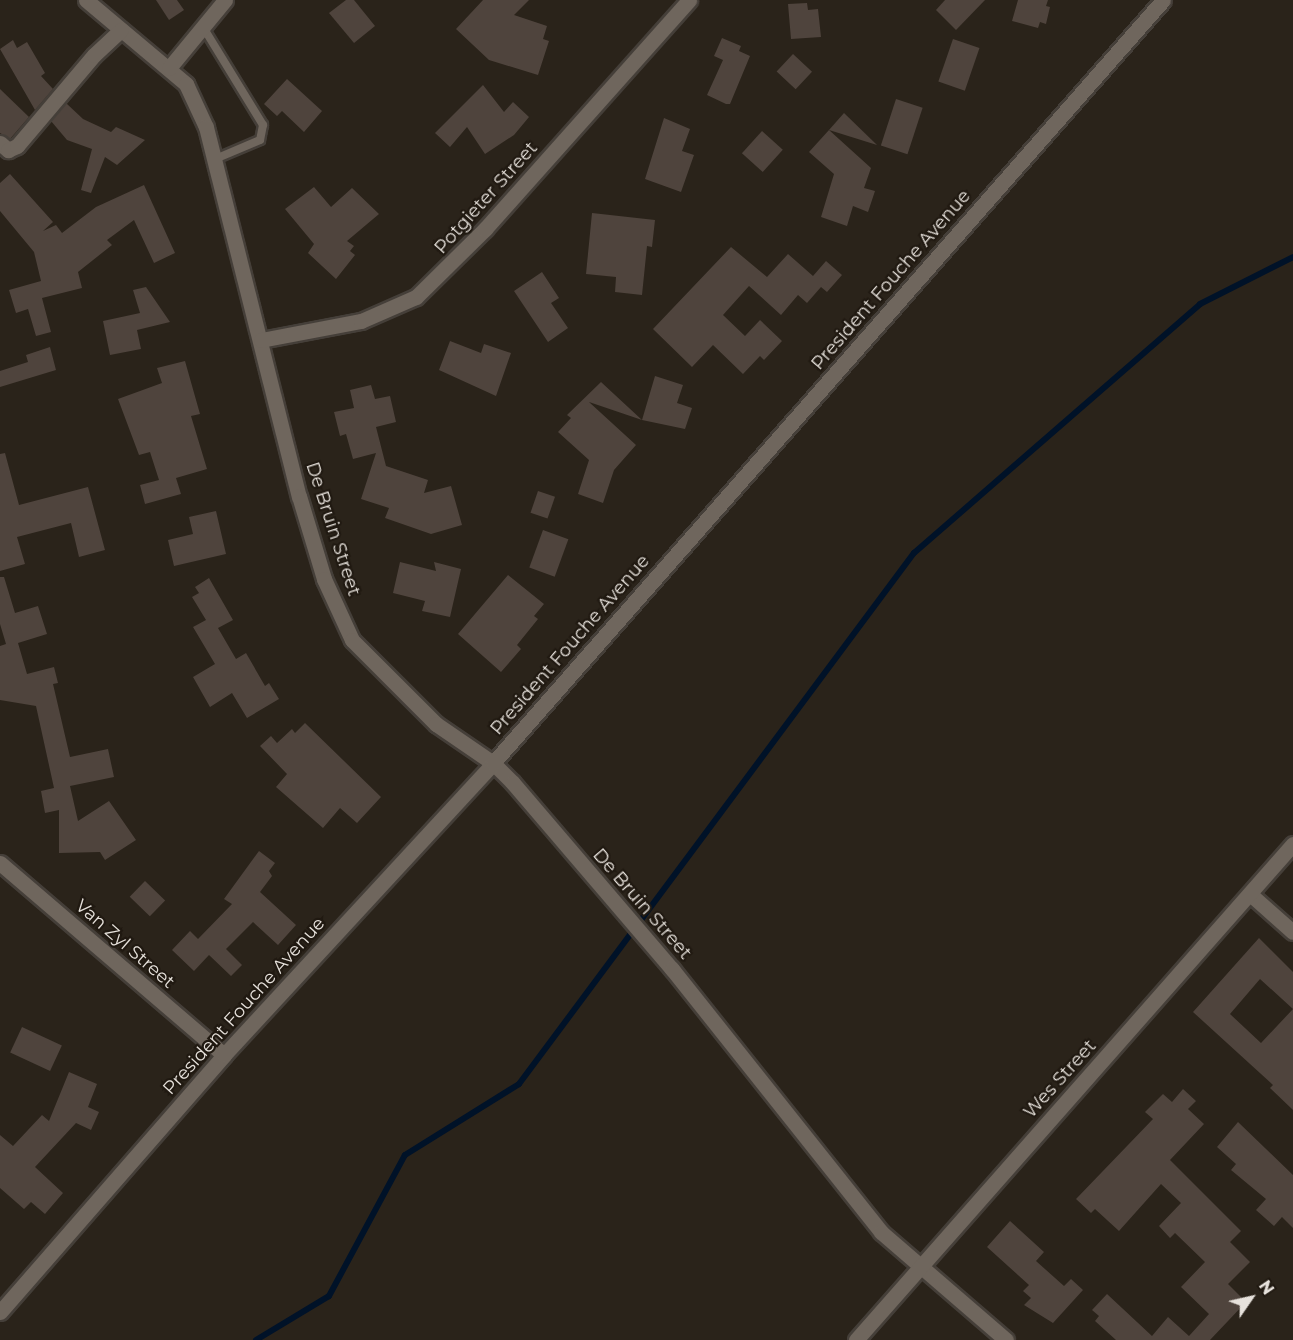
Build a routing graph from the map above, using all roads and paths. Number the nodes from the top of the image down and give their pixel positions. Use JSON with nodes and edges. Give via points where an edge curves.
{"nodes":[{"id":1,"x":86,"y":0,"type":"edge"},
{"id":2,"x":225,"y":0,"type":"edge"},
{"id":3,"x":688,"y":0,"type":"edge"},
{"id":4,"x":1163,"y":0,"type":"edge"},
{"id":5,"x":203,"y":27,"type":"junction"},
{"id":6,"x":121,"y":30,"type":"junction"},
{"id":7,"x":169,"y":68,"type":"junction"},
{"id":8,"x":0,"y":143,"type":"edge"},
{"id":9,"x":215,"y":159,"type":"junction"},
{"id":10,"x":261,"y":340,"type":"junction"},
{"id":11,"x":493,"y":763,"type":"junction"},
{"id":12,"x":1293,"y":844,"type":"edge"},
{"id":13,"x":0,"y":863,"type":"edge"},
{"id":14,"x":1250,"y":894,"type":"junction"},
{"id":15,"x":1293,"y":932,"type":"edge"},
{"id":16,"x":224,"y":1055,"type":"junction"},
{"id":17,"x":922,"y":1263,"type":"junction"},
{"id":18,"x":0,"y":1312,"type":"edge"},
{"id":19,"x":856,"y":1340,"type":"edge"},
{"id":20,"x":1006,"y":1340,"type":"edge"}],
"edges":[{"from":1,"to":6,"type":"street","name":"De Bruin Street"},
{"from":2,"to":5,"type":"street"},
{"from":3,"to":10,"type":"street","name":"Potgieter Street","via":[[486,229],[416,297],[361,321]]},
{"from":4,"to":11,"type":"street","name":"President Fouche Avenue"},
{"from":5,"to":7,"type":"street"},
{"from":5,"to":9,"type":"lane","via":[[263,125],[260,140]]},
{"from":6,"to":7,"type":"street","name":"De Bruin Street"},
{"from":6,"to":8,"type":"street","via":[[94,55],[17,146],[8,150]]},
{"from":7,"to":9,"type":"street","name":"De Bruin Street","via":[[186,84],[197,105]]},
{"from":9,"to":10,"type":"street","name":"De Bruin Street"},
{"from":10,"to":11,"type":"street","name":"De Bruin Street","via":[[320,568],[352,640],[436,723]]},
{"from":11,"to":16,"type":"street","name":"President Fouche Avenue"},
{"from":11,"to":17,"type":"street","name":"De Bruin Street","via":[[648,942],[881,1232]]},
{"from":12,"to":14,"type":"street","name":"Wes Street"},
{"from":13,"to":16,"type":"street","name":"Van Zyl Street"},
{"from":14,"to":15,"type":"street"},
{"from":14,"to":17,"type":"street","name":"Wes Street"},
{"from":16,"to":18,"type":"street","name":"President Fouche Avenue"},
{"from":17,"to":19,"type":"street","name":"Wes Street"},
{"from":17,"to":20,"type":"street","name":"De Bruin Street"}]}
